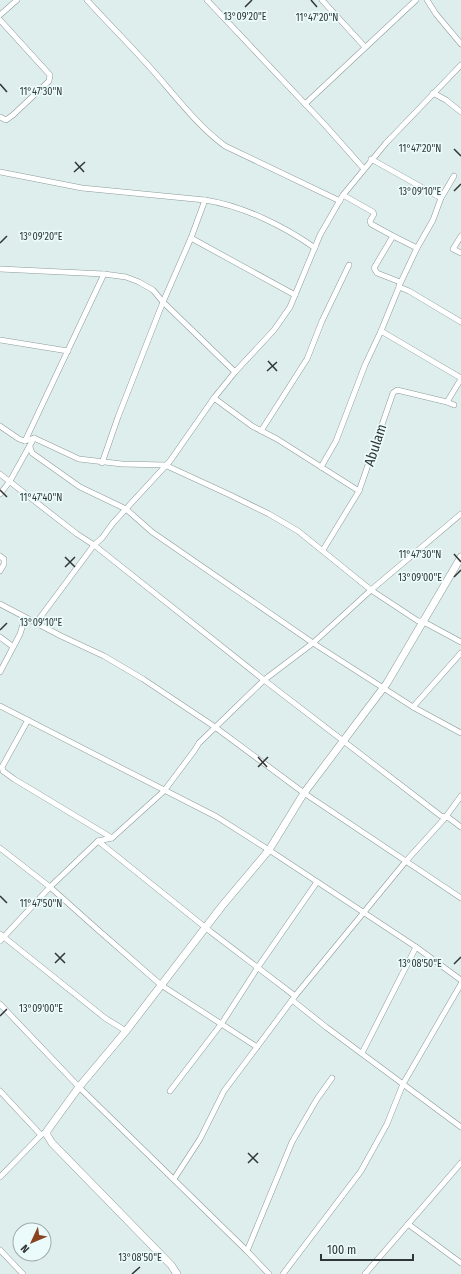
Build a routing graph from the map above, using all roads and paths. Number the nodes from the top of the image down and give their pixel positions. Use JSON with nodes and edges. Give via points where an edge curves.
{"nodes":[{"id":1,"x":17,"y":0,"type":"edge"},
{"id":2,"x":207,"y":0,"type":"edge"},
{"id":3,"x":322,"y":0,"type":"edge"},
{"id":4,"x":416,"y":0,"type":"edge"},
{"id":5,"x":427,"y":0,"type":"edge"},
{"id":6,"x":89,"y":1,"type":"edge"},
{"id":7,"x":0,"y":16,"type":"edge"},
{"id":8,"x":0,"y":20,"type":"edge"},
{"id":9,"x":461,"y":44,"type":"edge"},
{"id":10,"x":365,"y":47,"type":"junction"},
{"id":11,"x":461,"y":65,"type":"edge"},
{"id":12,"x":433,"y":94,"type":"junction"},
{"id":13,"x":305,"y":104,"type":"junction"},
{"id":14,"x":461,"y":112,"type":"edge"},
{"id":15,"x":0,"y":118,"type":"edge"},
{"id":16,"x":371,"y":159,"type":"junction"},
{"id":17,"x":364,"y":169,"type":"junction"},
{"id":18,"x":0,"y":172,"type":"edge"},
{"id":19,"x":454,"y":176,"type":"dead end"},
{"id":20,"x":343,"y":195,"type":"junction"},
{"id":21,"x":441,"y":198,"type":"junction"},
{"id":22,"x":205,"y":200,"type":"junction"},
{"id":23,"x":340,"y":201,"type":"junction"},
{"id":24,"x":393,"y":236,"type":"junction"},
{"id":25,"x":461,"y":236,"type":"edge"},
{"id":26,"x":191,"y":238,"type":"junction"},
{"id":27,"x":315,"y":248,"type":"junction"},
{"id":28,"x":417,"y":248,"type":"junction"},
{"id":29,"x":461,"y":253,"type":"edge"},
{"id":30,"x":349,"y":266,"type":"dead end"},
{"id":31,"x":0,"y":269,"type":"edge"},
{"id":32,"x":104,"y":274,"type":"junction"},
{"id":33,"x":399,"y":285,"type":"junction"},
{"id":34,"x":296,"y":295,"type":"junction"},
{"id":35,"x":163,"y":302,"type":"junction"},
{"id":36,"x":461,"y":322,"type":"edge"},
{"id":37,"x":381,"y":331,"type":"junction"},
{"id":38,"x":0,"y":340,"type":"edge"},
{"id":39,"x":68,"y":351,"type":"junction"},
{"id":40,"x":235,"y":372,"type":"junction"},
{"id":41,"x":461,"y":379,"type":"edge"},
{"id":42,"x":214,"y":398,"type":"junction"},
{"id":43,"x":447,"y":402,"type":"junction"},
{"id":44,"x":454,"y":405,"type":"dead end"},
{"id":45,"x":0,"y":426,"type":"edge"},
{"id":46,"x":261,"y":430,"type":"junction"},
{"id":47,"x":34,"y":438,"type":"junction"},
{"id":48,"x":25,"y":441,"type":"junction"},
{"id":49,"x":30,"y":447,"type":"junction"},
{"id":50,"x":102,"y":463,"type":"junction"},
{"id":51,"x":165,"y":465,"type":"junction"},
{"id":52,"x":321,"y":467,"type":"junction"},
{"id":53,"x":0,"y":474,"type":"edge"},
{"id":54,"x":10,"y":481,"type":"junction"},
{"id":55,"x":359,"y":491,"type":"junction"},
{"id":56,"x":0,"y":494,"type":"edge"},
{"id":57,"x":126,"y":509,"type":"junction"},
{"id":58,"x":461,"y":514,"type":"edge"},
{"id":59,"x":94,"y":545,"type":"junction"},
{"id":60,"x":323,"y":550,"type":"junction"},
{"id":61,"x":0,"y":556,"type":"edge"},
{"id":62,"x":461,"y":557,"type":"edge"},
{"id":63,"x":0,"y":571,"type":"edge"},
{"id":64,"x":371,"y":590,"type":"junction"},
{"id":65,"x":0,"y":604,"type":"edge"},
{"id":66,"x":25,"y":618,"type":"junction"},
{"id":67,"x":422,"y":621,"type":"junction"},
{"id":68,"x":36,"y":623,"type":"junction"},
{"id":69,"x":0,"y":637,"type":"edge"},
{"id":70,"x":461,"y":642,"type":"edge"},
{"id":71,"x":313,"y":644,"type":"junction"},
{"id":72,"x":12,"y":646,"type":"junction"},
{"id":73,"x":461,"y":653,"type":"edge"},
{"id":74,"x":0,"y":672,"type":"edge"},
{"id":75,"x":264,"y":680,"type":"junction"},
{"id":76,"x":383,"y":688,"type":"junction"},
{"id":77,"x":0,"y":706,"type":"edge"},
{"id":78,"x":413,"y":707,"type":"junction"},
{"id":79,"x":28,"y":720,"type":"junction"},
{"id":80,"x":215,"y":727,"type":"junction"},
{"id":81,"x":461,"y":733,"type":"edge"},
{"id":82,"x":344,"y":742,"type":"junction"},
{"id":83,"x":164,"y":791,"type":"junction"},
{"id":84,"x":304,"y":793,"type":"junction"},
{"id":85,"x":461,"y":796,"type":"edge"},
{"id":86,"x":444,"y":818,"type":"junction"},
{"id":87,"x":461,"y":827,"type":"edge"},
{"id":88,"x":112,"y":838,"type":"junction"},
{"id":89,"x":98,"y":841,"type":"junction"},
{"id":90,"x":0,"y":848,"type":"edge"},
{"id":91,"x":268,"y":850,"type":"junction"},
{"id":92,"x":406,"y":861,"type":"junction"},
{"id":93,"x":317,"y":882,"type":"junction"},
{"id":94,"x":50,"y":887,"type":"junction"},
{"id":95,"x":461,"y":898,"type":"edge"},
{"id":96,"x":364,"y":912,"type":"junction"},
{"id":97,"x":206,"y":927,"type":"junction"},
{"id":98,"x":1,"y":937,"type":"edge"},
{"id":99,"x":416,"y":947,"type":"junction"},
{"id":100,"x":258,"y":967,"type":"junction"},
{"id":101,"x":461,"y":980,"type":"edge"},
{"id":102,"x":461,"y":984,"type":"edge"},
{"id":103,"x":162,"y":985,"type":"junction"},
{"id":104,"x":294,"y":998,"type":"junction"},
{"id":105,"x":0,"y":1004,"type":"edge"},
{"id":106,"x":222,"y":1023,"type":"junction"},
{"id":107,"x":126,"y":1031,"type":"junction"},
{"id":108,"x":257,"y":1047,"type":"junction"},
{"id":109,"x":362,"y":1053,"type":"junction"},
{"id":110,"x":332,"y":1078,"type":"dead end"},
{"id":111,"x":403,"y":1084,"type":"junction"},
{"id":112,"x":79,"y":1087,"type":"junction"},
{"id":113,"x":0,"y":1091,"type":"edge"},
{"id":114,"x":170,"y":1091,"type":"dead end"},
{"id":115,"x":461,"y":1128,"type":"edge"},
{"id":116,"x":44,"y":1133,"type":"junction"},
{"id":117,"x":461,"y":1163,"type":"edge"},
{"id":118,"x":0,"y":1177,"type":"edge"},
{"id":119,"x":174,"y":1178,"type":"junction"},
{"id":120,"x":408,"y":1224,"type":"junction"},
{"id":121,"x":247,"y":1251,"type":"junction"},
{"id":122,"x":1,"y":1252,"type":"edge"},
{"id":123,"x":461,"y":1263,"type":"edge"},
{"id":124,"x":23,"y":1274,"type":"edge"},
{"id":125,"x":178,"y":1274,"type":"edge"},
{"id":126,"x":269,"y":1274,"type":"edge"},
{"id":127,"x":283,"y":1274,"type":"edge"},
{"id":128,"x":365,"y":1274,"type":"edge"}],
"edges":[{"from":1,"to":7,"type":"street"},
{"from":2,"to":13,"type":"street"},
{"from":3,"to":10,"type":"street"},
{"from":4,"to":10,"type":"street"},
{"from":5,"to":9,"type":"street"},
{"from":6,"to":23,"type":"street","via":[[216,140]]},
{"from":8,"to":15,"type":"street","via":[[50,75],[48,81],[13,115],[6,120]]},
{"from":10,"to":13,"type":"street"},
{"from":11,"to":12,"type":"street"},
{"from":12,"to":14,"type":"street"},
{"from":12,"to":16,"type":"street"},
{"from":13,"to":17,"type":"street"},
{"from":16,"to":17,"type":"street"},
{"from":16,"to":21,"type":"street"},
{"from":17,"to":20,"type":"street"},
{"from":18,"to":22,"type":"street","via":[[82,188]]},
{"from":19,"to":21,"type":"street"},
{"from":20,"to":23,"type":"street"},
{"from":20,"to":24,"type":"street","via":[[373,212],[371,224]]},
{"from":21,"to":28,"type":"street","via":[[433,220]]},
{"from":22,"to":26,"type":"street"},
{"from":22,"to":27,"type":"street","via":[[225,203],[262,218],[298,236]]},
{"from":23,"to":27,"type":"street"},
{"from":24,"to":28,"type":"street"},
{"from":24,"to":33,"type":"street","via":[[374,268]]},
{"from":25,"to":29,"type":"street","via":[[453,249]]},
{"from":26,"to":34,"type":"street"},
{"from":26,"to":35,"type":"street"},
{"from":27,"to":34,"type":"street"},
{"from":28,"to":33,"type":"street"},
{"from":30,"to":46,"type":"street","via":[[307,359]]},
{"from":31,"to":32,"type":"street"},
{"from":32,"to":35,"type":"street","via":[[139,282],[153,290]]},
{"from":32,"to":39,"type":"street"},
{"from":33,"to":36,"type":"street"},
{"from":33,"to":37,"type":"street"},
{"from":34,"to":40,"type":"street","via":[[274,330]]},
{"from":35,"to":40,"type":"street"},
{"from":35,"to":50,"type":"street"},
{"from":37,"to":41,"type":"street"},
{"from":37,"to":52,"type":"street","via":[[336,441]]},
{"from":38,"to":39,"type":"street"},
{"from":39,"to":48,"type":"street"},
{"from":40,"to":42,"type":"street"},
{"from":41,"to":43,"type":"street"},
{"from":42,"to":46,"type":"street"},
{"from":42,"to":51,"type":"street"},
{"from":43,"to":44,"type":"street"},
{"from":43,"to":55,"type":"street","name":"Abulam","via":[[397,390],[393,393]]},
{"from":45,"to":48,"type":"street"},
{"from":46,"to":52,"type":"street"},
{"from":47,"to":48,"type":"street"},
{"from":47,"to":49,"type":"street"},
{"from":47,"to":50,"type":"street","via":[[79,460]]},
{"from":49,"to":54,"type":"street"},
{"from":49,"to":57,"type":"street","via":[[32,453],[80,487]]},
{"from":50,"to":51,"type":"street"},
{"from":51,"to":57,"type":"street"},
{"from":51,"to":60,"type":"street","via":[[269,514]]},
{"from":52,"to":55,"type":"street"},
{"from":53,"to":54,"type":"street"},
{"from":54,"to":56,"type":"street"},
{"from":54,"to":59,"type":"street"},
{"from":55,"to":60,"type":"street","name":"Abulam"},
{"from":57,"to":59,"type":"street"},
{"from":57,"to":71,"type":"street","via":[[152,532]]},
{"from":58,"to":64,"type":"street"},
{"from":59,"to":68,"type":"street"},
{"from":59,"to":75,"type":"street"},
{"from":60,"to":64,"type":"street"},
{"from":61,"to":63,"type":"street","via":[[4,559],[4,564]]},
{"from":62,"to":67,"type":"street"},
{"from":64,"to":67,"type":"street","via":[[418,621]]},
{"from":64,"to":71,"type":"street"},
{"from":65,"to":66,"type":"street"},
{"from":66,"to":68,"type":"street"},
{"from":66,"to":72,"type":"street","via":[[20,634]]},
{"from":67,"to":70,"type":"street"},
{"from":67,"to":76,"type":"street"},
{"from":68,"to":80,"type":"street","via":[[104,656],[144,679]]},
{"from":69,"to":72,"type":"street"},
{"from":71,"to":75,"type":"street"},
{"from":71,"to":76,"type":"street"},
{"from":72,"to":74,"type":"street"},
{"from":73,"to":78,"type":"street"},
{"from":75,"to":80,"type":"street"},
{"from":75,"to":82,"type":"street"},
{"from":76,"to":78,"type":"street"},
{"from":76,"to":82,"type":"street"},
{"from":77,"to":79,"type":"street"},
{"from":78,"to":81,"type":"street"},
{"from":79,"to":83,"type":"street"},
{"from":79,"to":88,"type":"street","via":[[4,762],[3,771]]},
{"from":80,"to":83,"type":"street","via":[[199,743]]},
{"from":80,"to":84,"type":"street"},
{"from":82,"to":84,"type":"street"},
{"from":82,"to":86,"type":"street"},
{"from":83,"to":88,"type":"street"},
{"from":83,"to":91,"type":"street","via":[[217,817]]},
{"from":84,"to":91,"type":"street"},
{"from":84,"to":92,"type":"street"},
{"from":85,"to":86,"type":"street"},
{"from":86,"to":87,"type":"street","via":[[449,818]]},
{"from":86,"to":92,"type":"street"},
{"from":88,"to":89,"type":"street"},
{"from":89,"to":94,"type":"street"},
{"from":89,"to":97,"type":"street"},
{"from":90,"to":94,"type":"street"},
{"from":91,"to":93,"type":"street"},
{"from":91,"to":97,"type":"street"},
{"from":92,"to":95,"type":"street"},
{"from":92,"to":96,"type":"street"},
{"from":93,"to":96,"type":"street"},
{"from":93,"to":100,"type":"street"},
{"from":94,"to":98,"type":"street"},
{"from":94,"to":103,"type":"street"},
{"from":96,"to":99,"type":"street"},
{"from":96,"to":104,"type":"street"},
{"from":97,"to":100,"type":"street"},
{"from":97,"to":103,"type":"street"},
{"from":98,"to":107,"type":"street","via":[[105,1018]]},
{"from":99,"to":101,"type":"street"},
{"from":99,"to":109,"type":"street"},
{"from":100,"to":104,"type":"street"},
{"from":100,"to":106,"type":"street"},
{"from":102,"to":111,"type":"street"},
{"from":103,"to":106,"type":"street"},
{"from":103,"to":107,"type":"street"},
{"from":104,"to":108,"type":"street"},
{"from":104,"to":109,"type":"street","via":[[326,1028]]},
{"from":105,"to":112,"type":"street"},
{"from":106,"to":108,"type":"street"},
{"from":106,"to":114,"type":"street"},
{"from":107,"to":112,"type":"street"},
{"from":108,"to":119,"type":"street","via":[[224,1091],[200,1139]]},
{"from":109,"to":111,"type":"street"},
{"from":110,"to":121,"type":"street","via":[[292,1142]]},
{"from":111,"to":115,"type":"street"},
{"from":111,"to":127,"type":"street","via":[[387,1124],[361,1171]]},
{"from":112,"to":116,"type":"street"},
{"from":112,"to":119,"type":"street"},
{"from":113,"to":116,"type":"street"},
{"from":116,"to":118,"type":"street"},
{"from":116,"to":125,"type":"street"},
{"from":117,"to":120,"type":"street"},
{"from":119,"to":121,"type":"street"},
{"from":120,"to":123,"type":"street"},
{"from":120,"to":128,"type":"street"},
{"from":121,"to":126,"type":"street"},
{"from":122,"to":124,"type":"street"}]}
